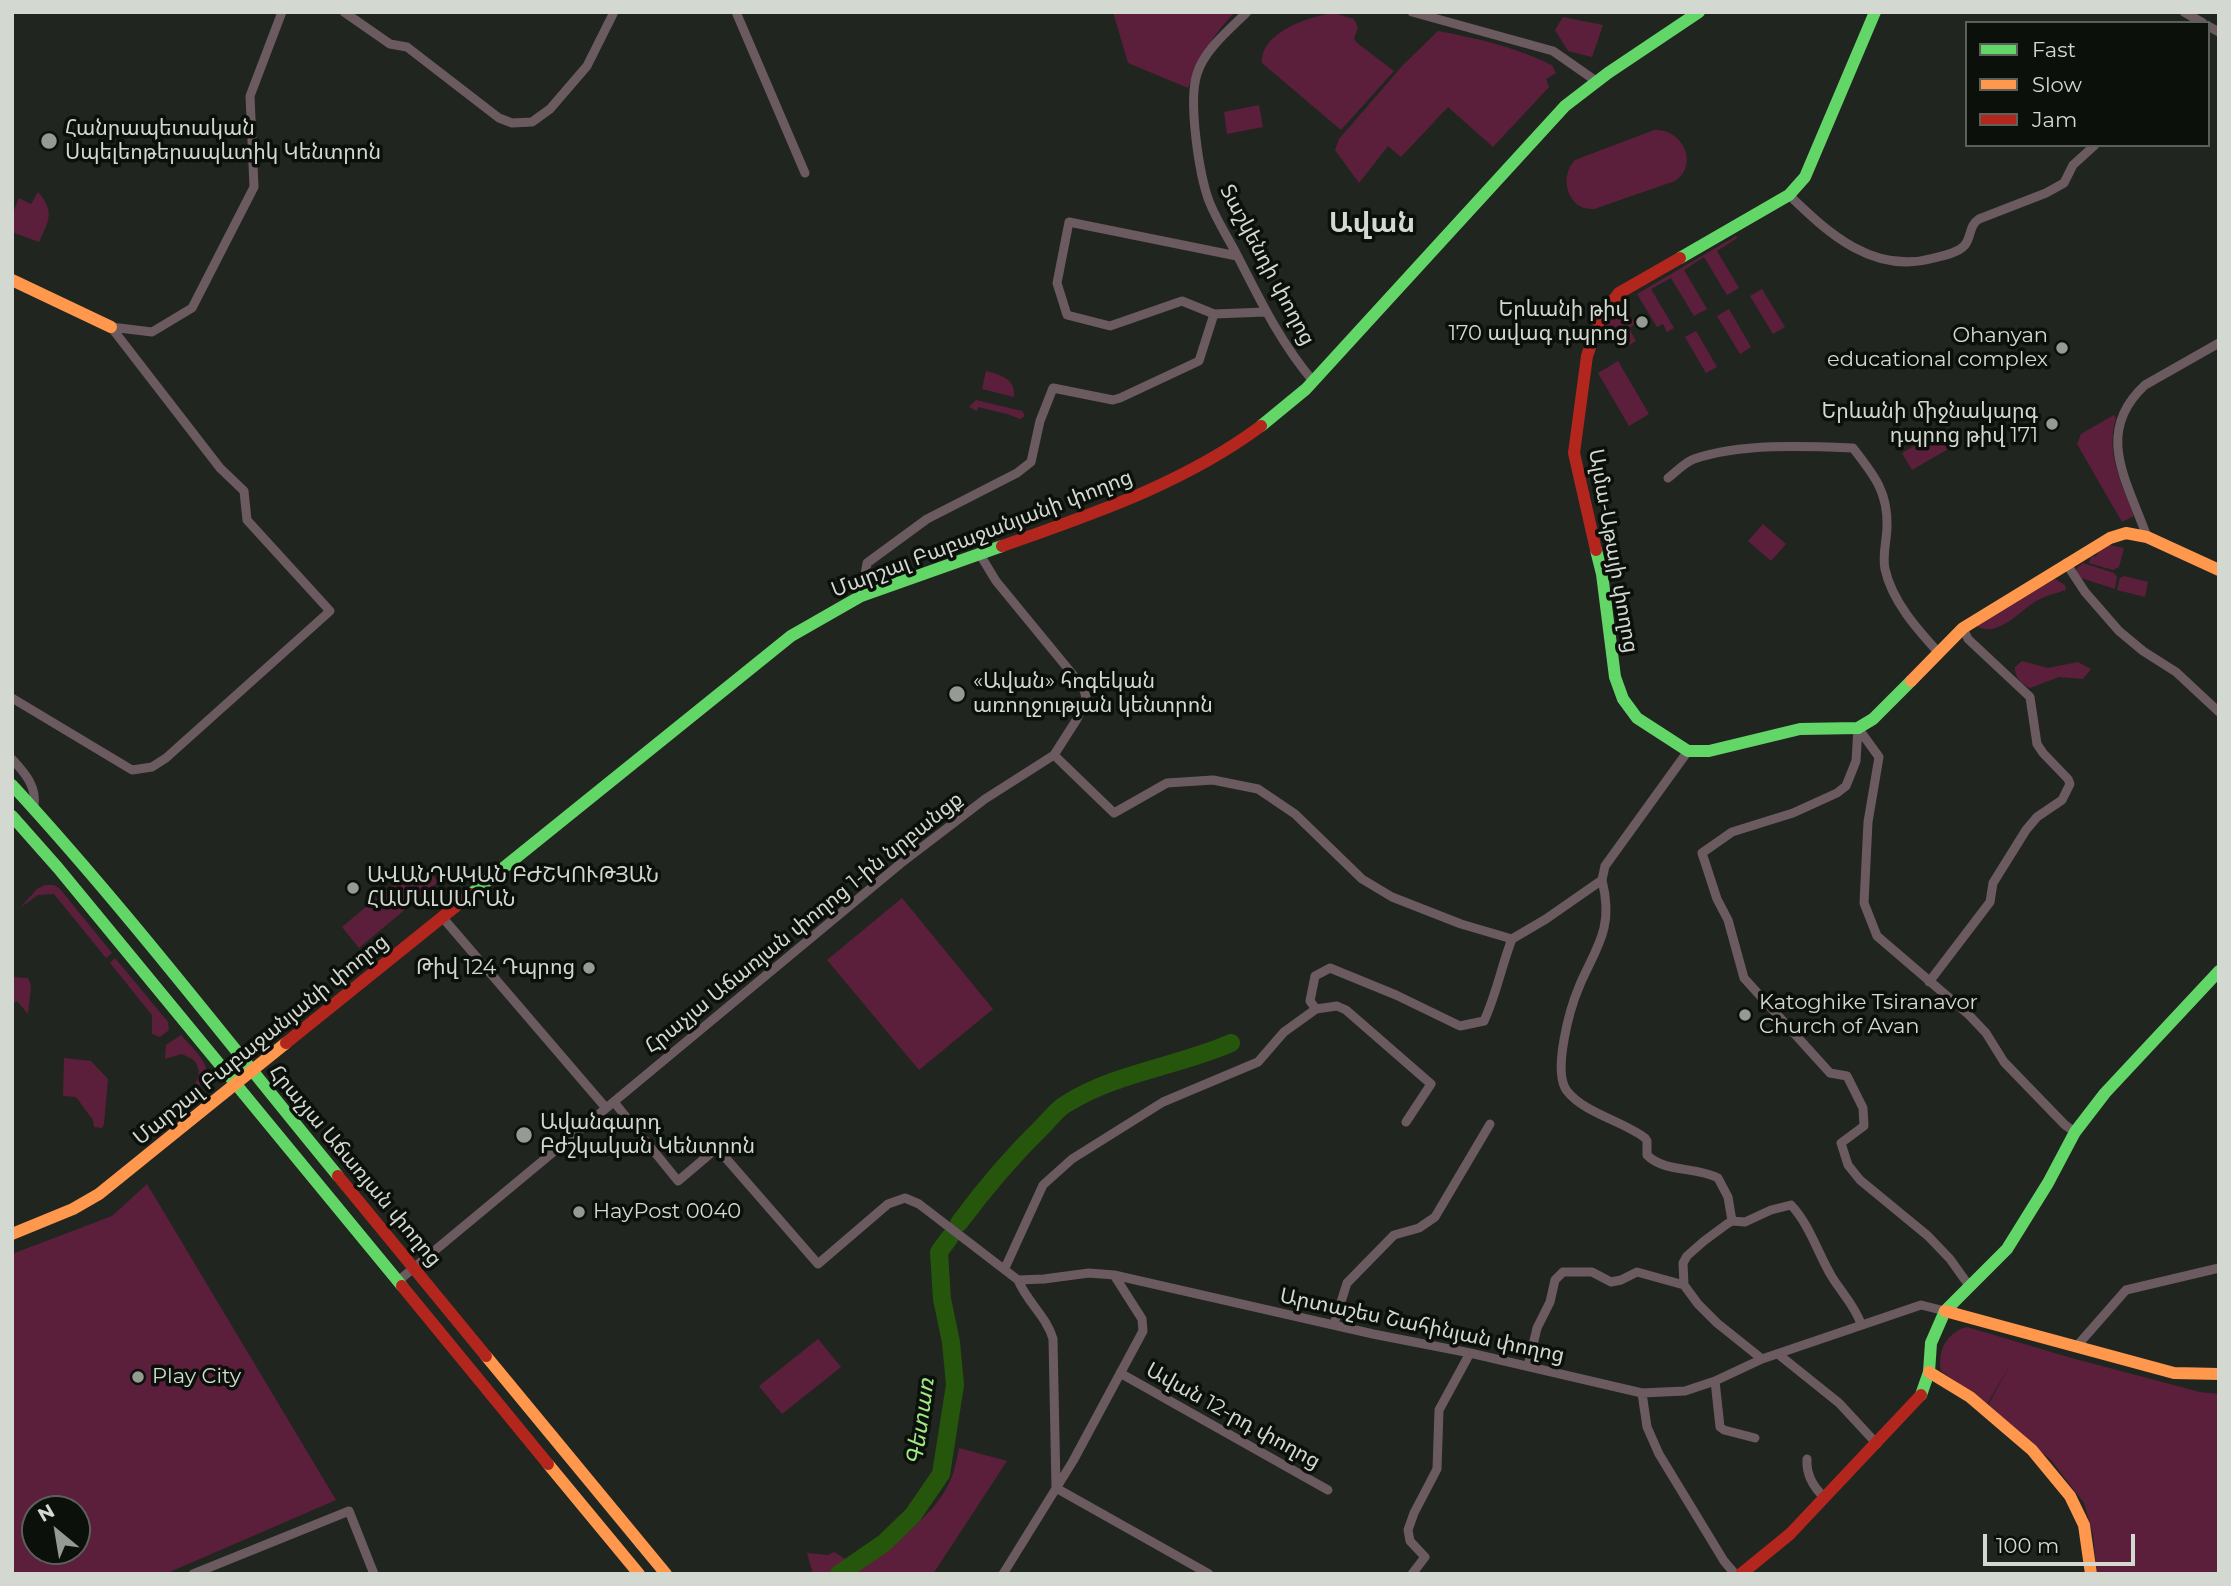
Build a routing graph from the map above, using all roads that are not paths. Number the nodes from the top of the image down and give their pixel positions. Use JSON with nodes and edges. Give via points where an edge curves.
{"nodes":[{"id":1,"x":282,"y":12,"type":"edge"},
{"id":2,"x":344,"y":12,"type":"edge"},
{"id":3,"x":614,"y":12,"type":"edge"},
{"id":4,"x":736,"y":12,"type":"edge"},
{"id":5,"x":1247,"y":12,"type":"edge"},
{"id":6,"x":1412,"y":12,"type":"edge"},
{"id":7,"x":1699,"y":12,"type":"edge"},
{"id":8,"x":1875,"y":12,"type":"edge"},
{"id":9,"x":2184,"y":12,"type":"edge"},
{"id":10,"x":2200,"y":21,"type":"edge"},
{"id":11,"x":1597,"y":81,"type":"junction"},
{"id":12,"x":2093,"y":147,"type":"edge"},
{"id":13,"x":805,"y":173,"type":"dead end"},
{"id":14,"x":1789,"y":195,"type":"junction"},
{"id":15,"x":1237,"y":256,"type":"junction"},
{"id":16,"x":12,"y":280,"type":"edge"},
{"id":17,"x":1266,"y":312,"type":"junction"},
{"id":18,"x":1214,"y":314,"type":"junction"},
{"id":19,"x":111,"y":327,"type":"junction"},
{"id":20,"x":2219,"y":343,"type":"edge"},
{"id":21,"x":1313,"y":381,"type":"junction"},
{"id":22,"x":1668,"y":478,"type":"dead end"},
{"id":23,"x":2147,"y":537,"type":"junction"},
{"id":24,"x":979,"y":553,"type":"junction"},
{"id":25,"x":2066,"y":563,"type":"junction"},
{"id":26,"x":2219,"y":570,"type":"edge"},
{"id":27,"x":862,"y":596,"type":"junction"},
{"id":28,"x":1963,"y":628,"type":"junction"},
{"id":29,"x":1938,"y":652,"type":"junction"},
{"id":30,"x":12,"y":698,"type":"edge"},
{"id":31,"x":2219,"y":712,"type":"edge"},
{"id":32,"x":1858,"y":727,"type":"junction"},
{"id":33,"x":1688,"y":751,"type":"junction"},
{"id":34,"x":1054,"y":755,"type":"junction"},
{"id":35,"x":12,"y":760,"type":"edge"},
{"id":36,"x":12,"y":785,"type":"edge"},
{"id":37,"x":34,"y":807,"type":"junction"},
{"id":38,"x":12,"y":816,"type":"edge"},
{"id":39,"x":1602,"y":880,"type":"junction"},
{"id":40,"x":443,"y":918,"type":"junction"},
{"id":41,"x":1512,"y":939,"type":"junction"},
{"id":42,"x":2219,"y":971,"type":"edge"},
{"id":43,"x":1929,"y":982,"type":"junction"},
{"id":44,"x":1316,"y":1009,"type":"junction"},
{"id":45,"x":253,"y":1072,"type":"junction"},
{"id":46,"x":236,"y":1085,"type":"junction"},
{"id":47,"x":610,"y":1105,"type":"junction"},
{"id":48,"x":1406,"y":1122,"type":"dead end"},
{"id":49,"x":1490,"y":1124,"type":"dead end"},
{"id":50,"x":2075,"y":1132,"type":"junction"},
{"id":51,"x":1732,"y":1222,"type":"junction"},
{"id":52,"x":12,"y":1234,"type":"edge"},
{"id":53,"x":414,"y":1267,"type":"junction"},
{"id":54,"x":1005,"y":1268,"type":"junction"},
{"id":55,"x":2219,"y":1268,"type":"edge"},
{"id":56,"x":1114,"y":1275,"type":"junction"},
{"id":57,"x":1018,"y":1280,"type":"junction"},
{"id":58,"x":398,"y":1281,"type":"junction"},
{"id":59,"x":1684,"y":1284,"type":"junction"},
{"id":60,"x":1970,"y":1287,"type":"junction"},
{"id":61,"x":1945,"y":1311,"type":"junction"},
{"id":62,"x":1334,"y":1324,"type":"junction"},
{"id":63,"x":1861,"y":1324,"type":"junction"},
{"id":64,"x":2076,"y":1347,"type":"junction"},
{"id":65,"x":1470,"y":1353,"type":"junction"},
{"id":66,"x":1778,"y":1354,"type":"junction"},
{"id":67,"x":1762,"y":1359,"type":"junction"},
{"id":68,"x":1528,"y":1366,"type":"junction"},
{"id":69,"x":1929,"y":1372,"type":"junction"},
{"id":70,"x":1120,"y":1373,"type":"junction"},
{"id":71,"x":2219,"y":1374,"type":"edge"},
{"id":72,"x":1715,"y":1381,"type":"junction"},
{"id":73,"x":1642,"y":1393,"type":"junction"},
{"id":74,"x":1755,"y":1438,"type":"dead end"},
{"id":75,"x":1877,"y":1444,"type":"junction"},
{"id":76,"x":1807,"y":1460,"type":"dead end"},
{"id":77,"x":1056,"y":1488,"type":"junction"},
{"id":78,"x":1328,"y":1490,"type":"dead end"},
{"id":79,"x":1821,"y":1494,"type":"junction"},
{"id":80,"x":193,"y":1574,"type":"edge"},
{"id":81,"x":374,"y":1574,"type":"edge"},
{"id":82,"x":639,"y":1574,"type":"edge"},
{"id":83,"x":666,"y":1574,"type":"edge"},
{"id":84,"x":1003,"y":1574,"type":"edge"},
{"id":85,"x":1209,"y":1574,"type":"edge"},
{"id":86,"x":1412,"y":1574,"type":"edge"},
{"id":87,"x":1735,"y":1574,"type":"edge"},
{"id":88,"x":1741,"y":1574,"type":"edge"},
{"id":89,"x":2091,"y":1574,"type":"edge"}],
"edges":[{"from":1,"to":19,"type":"street","via":[[250,96],[254,187],[192,308],[152,332]]},
{"from":2,"to":3,"type":"street","via":[[390,44],[407,47],[499,118],[512,123],[532,122],[550,109],[587,66]]},
{"from":4,"to":13,"type":"street"},
{"from":5,"to":15,"type":"street","name":"Տաշկենդի փողոց","via":[[1204,60],[1194,90],[1200,167],[1209,201]]},
{"from":6,"to":11,"type":"street","via":[[1553,51]]},
{"from":7,"to":11,"type":"main road","name":"Մարշալ Բաբաջանյանի փողոց"},
{"from":8,"to":14,"type":"main road","name":"Ալմա-Աթայի փողոց","via":[[1805,177]]},
{"from":9,"to":10,"type":"street"},
{"from":11,"to":21,"type":"main road","name":"Մարշալ Բաբաջանյանի փողոց","via":[[1565,106]]},
{"from":12,"to":14,"type":"street","via":[[2073,165],[2064,183],[1979,219],[1962,248],[1915,264],[1844,244]]},
{"from":14,"to":33,"type":"main road","name":"Ալմա-Աթայի փողոց","via":[[1619,293],[1601,316],[1587,356],[1574,453],[1602,574],[1615,677],[1637,718]]},
{"from":15,"to":17,"type":"street","name":"Տաշկենդի փողոց"},
{"from":15,"to":18,"type":"street","via":[[1069,222],[1057,283],[1067,315],[1110,326],[1182,301]]},
{"from":16,"to":19,"type":"main road"},
{"from":17,"to":18,"type":"street"},
{"from":17,"to":21,"type":"street","name":"Տաշկենդի փողոց"},
{"from":18,"to":27,"type":"street","via":[[1199,361],[1120,398],[1053,388],[1031,462],[927,519],[867,563]]},
{"from":19,"to":30,"type":"street","via":[[220,468],[244,491],[247,520],[330,611],[152,767],[132,770]]},
{"from":20,"to":23,"type":"street","via":[[2145,384],[2135,393],[2117,430],[2117,454]]},
{"from":21,"to":24,"type":"main road","name":"Մարշալ Բաբաջանյանի փողոց","via":[[1276,416],[1229,450],[1175,479]]},
{"from":22,"to":29,"type":"street","via":[[1693,459],[1736,450],[1853,448],[1882,486],[1887,523],[1885,571],[1912,623]]},
{"from":23,"to":25,"type":"main road","via":[[2126,533],[2110,538]]},
{"from":23,"to":26,"type":"main road"},
{"from":24,"to":27,"type":"main road","name":"Մարշալ Բաբաջանյանի փողոց"},
{"from":24,"to":34,"type":"street","via":[[996,581],[1083,687],[1086,697],[1077,719]]},
{"from":25,"to":28,"type":"main road"},
{"from":25,"to":31,"type":"street","via":[[2119,631],[2176,672]]},
{"from":27,"to":40,"type":"main road","name":"Մարշալ Բաբաջանյանի փողոց","via":[[790,636]]},
{"from":28,"to":29,"type":"main road"},
{"from":28,"to":43,"type":"street","via":[[1968,639],[2030,697],[2038,744],[2070,784],[2062,800],[2026,830],[1993,884],[1990,902]]},
{"from":29,"to":32,"type":"main road","via":[[1895,699]]},
{"from":32,"to":33,"type":"main road","via":[[1800,729],[1709,751]]},
{"from":32,"to":43,"type":"street","via":[[1879,757],[1868,822],[1864,903],[1877,936]]},
{"from":32,"to":60,"type":"street","via":[[1856,761],[1846,786],[1793,813],[1732,832],[1702,853],[1744,978],[1830,1073],[1847,1076],[1863,1108],[1864,1126],[1841,1143],[1848,1165],[1928,1236]]},
{"from":33,"to":39,"type":"street","via":[[1605,866]]},
{"from":34,"to":41,"type":"street","via":[[1114,813],[1167,783],[1213,780],[1258,789],[1295,814],[1362,879],[1392,897]]},
{"from":34,"to":47,"type":"street","name":"Հրաչյա Աճառյան փողոց 1-ին նրբանցք","via":[[985,799],[900,864]]},
{"from":35,"to":37,"type":"street","via":[[27,775]]},
{"from":36,"to":37,"type":"main road","name":"Հրաչյա Աճառյան փողոց"},
{"from":37,"to":45,"type":"main road","name":"Հրաչյա Աճառյան փողոց"},
{"from":38,"to":46,"type":"main road","name":"Հրաչյա Աճառյան փողոց"},
{"from":39,"to":41,"type":"street"},
{"from":39,"to":51,"type":"street","via":[[1607,899],[1605,926],[1573,1004],[1563,1048],[1564,1085],[1593,1110],[1645,1138],[1647,1155],[1656,1162],[1699,1170],[1722,1181]]},
{"from":40,"to":45,"type":"main road","name":"Մարշալ Բաբաջանյանի փողոց"},
{"from":40,"to":47,"type":"street"},
{"from":41,"to":44,"type":"street","via":[[1484,1021],[1460,1026],[1329,968],[1315,976],[1310,1001]]},
{"from":42,"to":50,"type":"main road","via":[[2131,1063]]},
{"from":43,"to":50,"type":"street","via":[[1986,1032],[2004,1062]]},
{"from":44,"to":48,"type":"street","via":[[1337,1006],[1346,1010],[1431,1084]]},
{"from":44,"to":54,"type":"street","via":[[1284,1032],[1258,1062],[1163,1102],[1072,1159],[1043,1185]]},
{"from":45,"to":46,"type":"main road","name":"Մարշալ Բաբաջանյանի փողոց"},
{"from":45,"to":53,"type":"main road","name":"Հրաչյա Աճառյան փողոց"},
{"from":46,"to":52,"type":"main road","name":"Մարշալ Բաբաջանյանի փողոց","via":[[99,1194]]},
{"from":46,"to":58,"type":"main road","name":"Հրաչյա Աճառյան փողոց"},
{"from":47,"to":53,"type":"street","name":"Հրաչյա Աճառյան փողոց 1-ին նրբանցք"},
{"from":47,"to":54,"type":"street","via":[[678,1181],[718,1148],[818,1264],[888,1204],[905,1198]]},
{"from":49,"to":62,"type":"street","via":[[1435,1217],[1419,1228],[1394,1235],[1347,1283]]},
{"from":50,"to":60,"type":"main road","via":[[2007,1249]]},
{"from":51,"to":59,"type":"street","via":[[1687,1256]]},
{"from":51,"to":63,"type":"street","via":[[1745,1223],[1791,1205]]},
{"from":53,"to":58,"type":"street","name":"Հրաչյա Աճառյան փողոց 1-ին նրբանցք"},
{"from":53,"to":83,"type":"main road","name":"Հրաչյա Աճառյան փողոց"},
{"from":54,"to":57,"type":"street"},
{"from":55,"to":64,"type":"street","via":[[2126,1290]]},
{"from":56,"to":57,"type":"street","name":"Արտաշես Շահինյան փողոց"},
{"from":56,"to":62,"type":"street","name":"Արտաշես Շահինյան փողոց"},
{"from":56,"to":70,"type":"street","via":[[1144,1326]]},
{"from":57,"to":77,"type":"street","via":[[1053,1339]]},
{"from":58,"to":82,"type":"main road","name":"Հրաչյա Աճառյան փողոց"},
{"from":59,"to":67,"type":"street","via":[[1717,1323]]},
{"from":59,"to":68,"type":"street","via":[[1637,1272],[1611,1282],[1592,1272],[1563,1272],[1555,1280]]},
{"from":60,"to":61,"type":"main road"},
{"from":61,"to":63,"type":"street","name":"Արտաշես Շահինյան փողոց","via":[[1921,1305]]},
{"from":61,"to":64,"type":"main road"},
{"from":61,"to":69,"type":"main road","via":[[1931,1343]]},
{"from":62,"to":65,"type":"street","name":"Արտաշես Շահինյան փողոց"},
{"from":63,"to":66,"type":"street","name":"Արտաշես Շահինյան փողոց"},
{"from":64,"to":71,"type":"main road","via":[[2174,1373]]},
{"from":65,"to":68,"type":"street","name":"Արտաշես Շահինյան փողոց"},
{"from":65,"to":86,"type":"street","via":[[1439,1410],[1437,1469],[1408,1530],[1410,1541],[1425,1558]]},
{"from":66,"to":67,"type":"street","name":"Արտաշես Շահինյան փողոց"},
{"from":66,"to":75,"type":"street","via":[[1839,1403]]},
{"from":67,"to":72,"type":"street","name":"Արտաշես Շահինյան փողոց"},
{"from":68,"to":73,"type":"street","name":"Արտաշես Շահինյան փողոց"},
{"from":69,"to":75,"type":"main road","via":[[1920,1397]]},
{"from":69,"to":89,"type":"main road","via":[[1970,1396],[2032,1450],[2070,1496],[2084,1525]]},
{"from":70,"to":77,"type":"street"},
{"from":70,"to":78,"type":"street","name":"Ավան 12-րդ փողոց"},
{"from":72,"to":73,"type":"street","name":"Արտաշես Շահինյան փողոց","via":[[1685,1391]]},
{"from":72,"to":74,"type":"street","via":[[1720,1427]]},
{"from":73,"to":87,"type":"street","via":[[1647,1427],[1659,1454]]},
{"from":75,"to":79,"type":"main road"},
{"from":76,"to":79,"type":"street","via":[[1808,1474]]},
{"from":77,"to":84,"type":"street"},
{"from":77,"to":85,"type":"street"},
{"from":79,"to":88,"type":"main road","via":[[1790,1534]]},
{"from":80,"to":81,"type":"street","via":[[349,1511]]}]}
